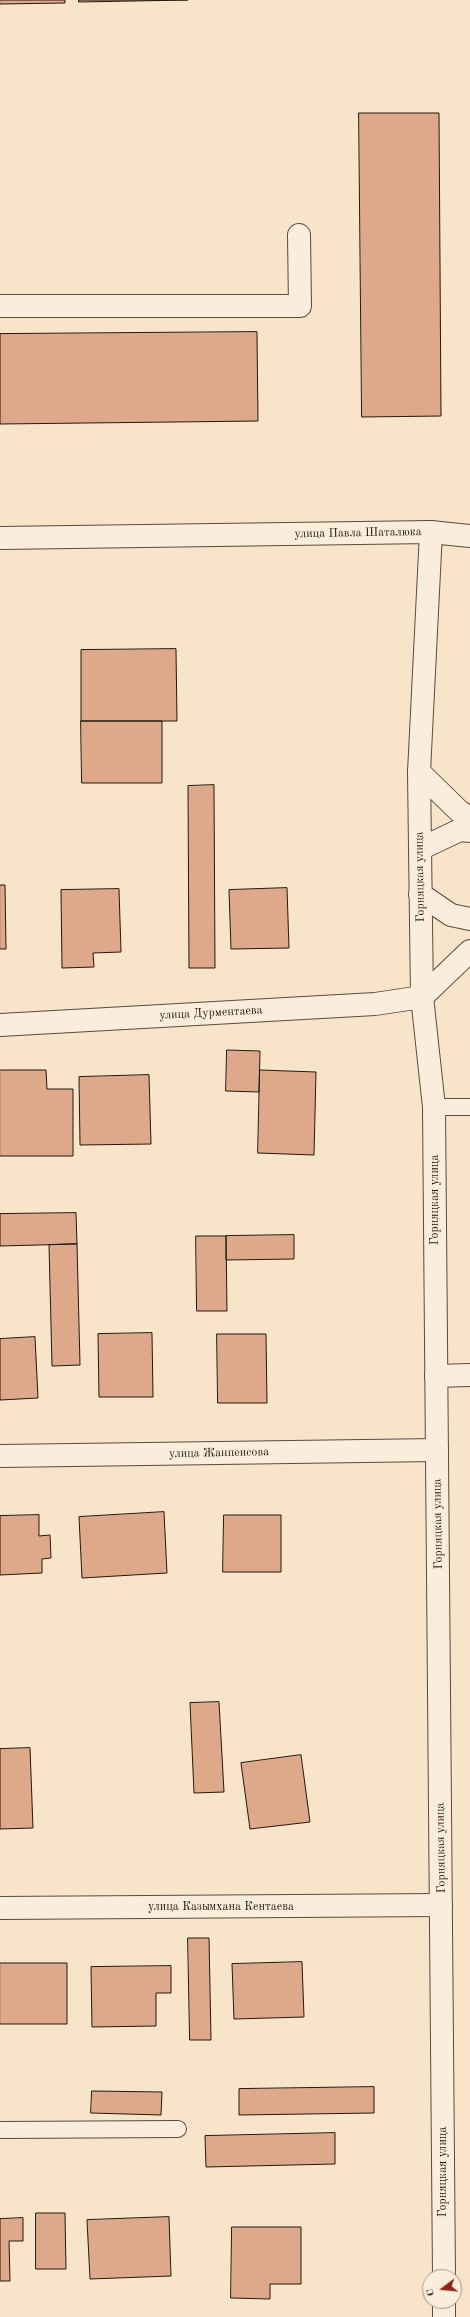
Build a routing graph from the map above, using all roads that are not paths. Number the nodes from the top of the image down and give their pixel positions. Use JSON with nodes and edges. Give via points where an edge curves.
{"nodes":[{"id":1,"x":299,"y":235,"type":"dead end"},
{"id":2,"x":0,"y":306,"type":"edge"},
{"id":3,"x":430,"y":532,"type":"junction"},
{"id":4,"x":470,"y":536,"type":"edge"},
{"id":5,"x":0,"y":538,"type":"edge"},
{"id":6,"x":419,"y":772,"type":"junction"},
{"id":7,"x":470,"y":818,"type":"edge"},
{"id":8,"x":470,"y":831,"type":"edge"},
{"id":9,"x":420,"y":850,"type":"junction"},
{"id":10,"x":420,"y":894,"type":"junction"},
{"id":11,"x":470,"y":918,"type":"edge"},
{"id":12,"x":470,"y":951,"type":"edge"},
{"id":13,"x":422,"y":997,"type":"junction"},
{"id":14,"x":0,"y":1025,"type":"edge"},
{"id":15,"x":434,"y":1107,"type":"junction"},
{"id":16,"x":470,"y":1107,"type":"edge"},
{"id":17,"x":470,"y":1375,"type":"edge"},
{"id":18,"x":436,"y":1376,"type":"junction"},
{"id":19,"x":437,"y":1450,"type":"junction"},
{"id":20,"x":0,"y":1456,"type":"edge"},
{"id":21,"x":441,"y":1906,"type":"junction"},
{"id":22,"x":0,"y":1908,"type":"edge"},
{"id":23,"x":178,"y":2129,"type":"dead end"},
{"id":24,"x":0,"y":2130,"type":"edge"},
{"id":25,"x":444,"y":2269,"type":"edge"}],
"edges":[{"from":1,"to":2,"type":"street","via":[[300,306]]},
{"from":3,"to":4,"type":"street"},
{"from":3,"to":5,"type":"street","name":"улица Павла Шаталюка"},
{"from":3,"to":6,"type":"street","name":"улица Павла Шаталюка"},
{"from":6,"to":7,"type":"street","via":[[459,812]]},
{"from":6,"to":9,"type":"street","name":"Горняцкая улица"},
{"from":8,"to":9,"type":"street","via":[[460,830]]},
{"from":9,"to":10,"type":"street","name":"Горняцкая улица"},
{"from":10,"to":11,"type":"street","via":[[452,916]]},
{"from":10,"to":13,"type":"street","name":"Горняцкая улица"},
{"from":12,"to":13,"type":"street"},
{"from":13,"to":14,"type":"street","name":"улица Дурментаева","via":[[375,1004]]},
{"from":13,"to":15,"type":"street","name":"Горняцкая улица"},
{"from":15,"to":16,"type":"lane"},
{"from":15,"to":18,"type":"street","name":"Горняцкая улица"},
{"from":17,"to":18,"type":"street"},
{"from":18,"to":19,"type":"street","name":"Горняцкая улица"},
{"from":19,"to":20,"type":"street","name":"улица Жанпеисова"},
{"from":19,"to":21,"type":"street","name":"Горняцкая улица"},
{"from":21,"to":22,"type":"street","name":"улица Казымхана Кентаева"},
{"from":21,"to":25,"type":"street","name":"Горняцкая улица"},
{"from":23,"to":24,"type":"lane"}]}
